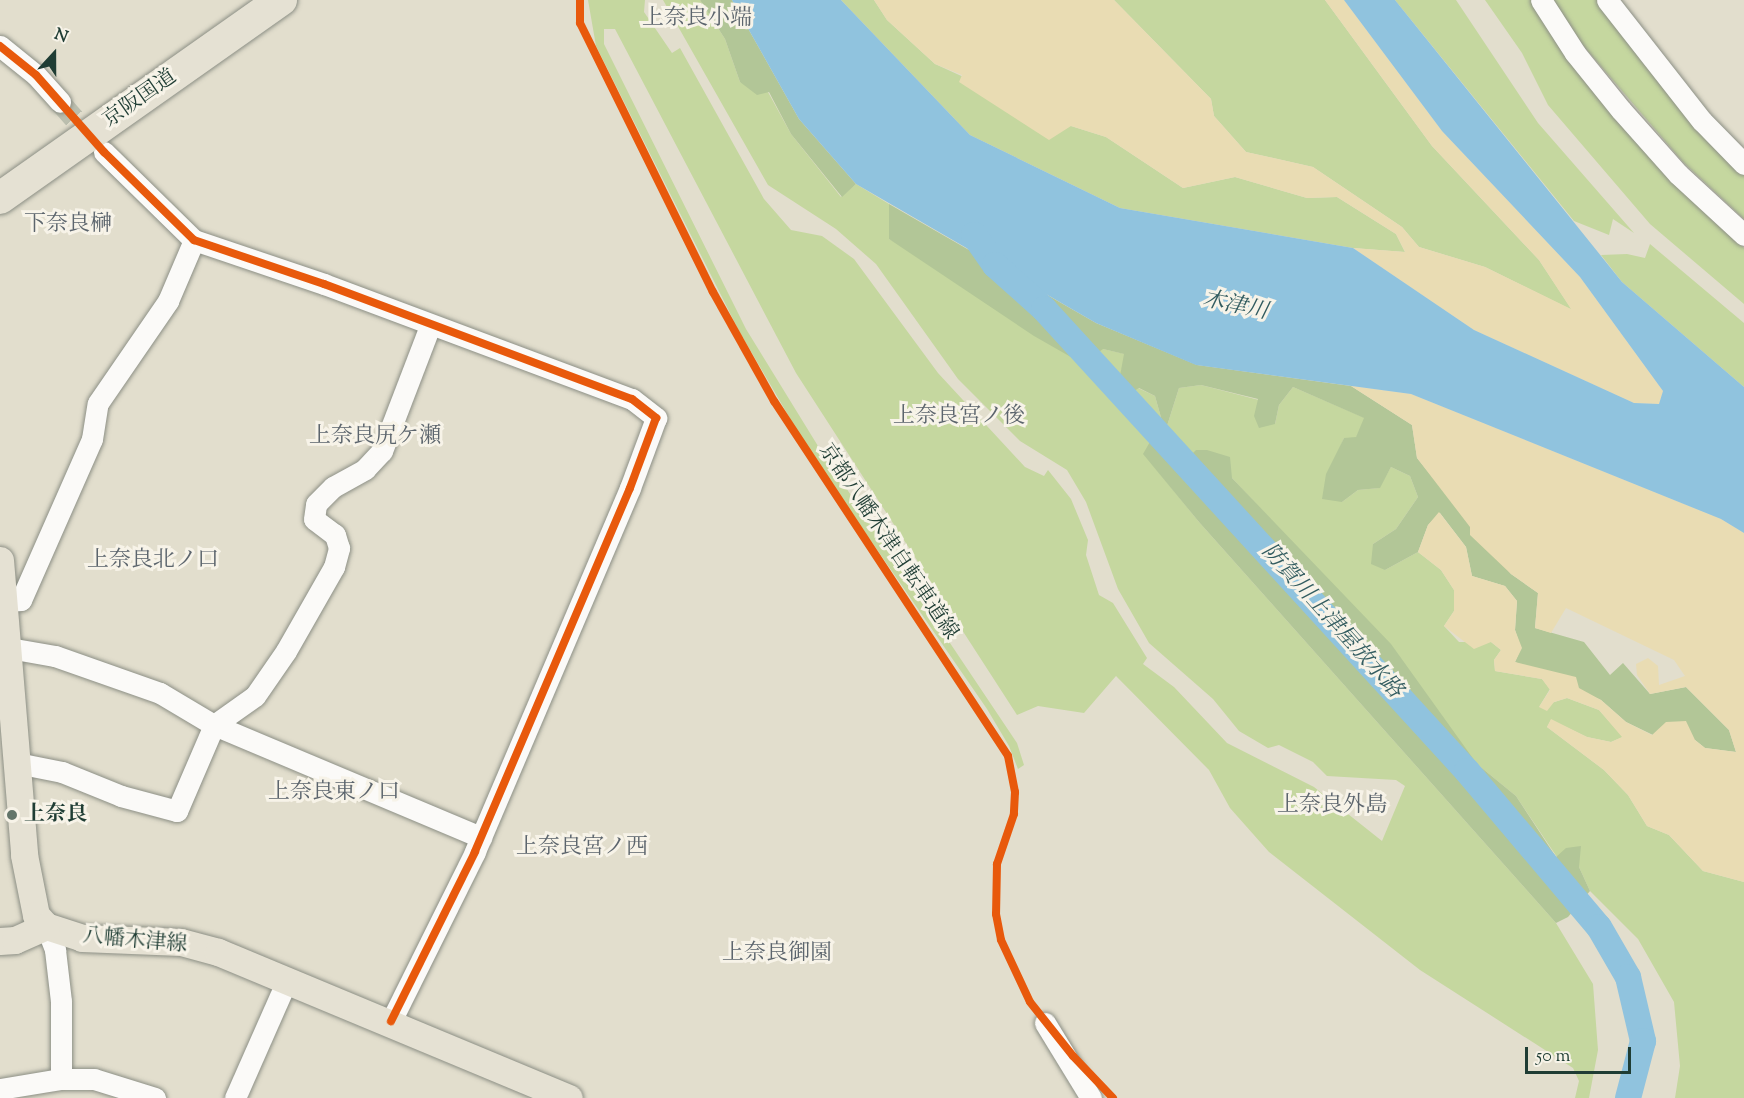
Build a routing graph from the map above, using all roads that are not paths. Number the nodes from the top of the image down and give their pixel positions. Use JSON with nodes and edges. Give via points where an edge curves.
{"nodes":[{"id":1,"x":246,"y":0,"type":"edge"},
{"id":2,"x":281,"y":0,"type":"edge"},
{"id":3,"x":1541,"y":0,"type":"edge"},
{"id":4,"x":1607,"y":0,"type":"edge"},
{"id":5,"x":0,"y":46,"type":"edge"},
{"id":6,"x":60,"y":102,"type":"tunnel mouth"},
{"id":7,"x":104,"y":152,"type":"tunnel mouth"},
{"id":8,"x":1744,"y":164,"type":"edge"},
{"id":9,"x":0,"y":171,"type":"edge"},
{"id":10,"x":0,"y":198,"type":"edge"},
{"id":11,"x":1744,"y":235,"type":"edge"},
{"id":12,"x":194,"y":240,"type":"junction"},
{"id":13,"x":430,"y":326,"type":"junction"},
{"id":14,"x":0,"y":560,"type":"edge"},
{"id":15,"x":6,"y":601,"type":"junction"},
{"id":16,"x":6,"y":641,"type":"edge"},
{"id":17,"x":214,"y":725,"type":"junction"},
{"id":18,"x":17,"y":763,"type":"junction"},
{"id":19,"x":481,"y":837,"type":"junction"},
{"id":20,"x":46,"y":926,"type":"junction"},
{"id":21,"x":0,"y":941,"type":"edge"},
{"id":22,"x":287,"y":980,"type":"junction"},
{"id":23,"x":391,"y":1021,"type":"junction"},
{"id":24,"x":1045,"y":1023,"type":"dead end"},
{"id":25,"x":61,"y":1079,"type":"junction"},
{"id":26,"x":0,"y":1089,"type":"edge"},
{"id":27,"x":155,"y":1098,"type":"edge"},
{"id":28,"x":235,"y":1098,"type":"edge"},
{"id":29,"x":569,"y":1098,"type":"edge"},
{"id":30,"x":1090,"y":1098,"type":"edge"}],
"edges":[{"from":1,"to":9,"type":"highway","name":"京阪国道"},
{"from":2,"to":10,"type":"highway","name":"京阪国道"},
{"from":3,"to":11,"type":"street","via":[[1575,53],[1621,110],[1678,174]]},
{"from":4,"to":8,"type":"street","via":[[1701,121]]},
{"from":5,"to":6,"type":"street","via":[[36,75]]},
{"from":7,"to":12,"type":"street"},
{"from":12,"to":13,"type":"street","via":[[324,284]]},
{"from":12,"to":15,"type":"street","via":[[168,301],[98,403],[92,439],[21,600]]},
{"from":13,"to":17,"type":"street","via":[[382,451],[365,469],[333,487],[316,504],[314,519],[335,535],[339,548],[334,567],[255,696]]},
{"from":13,"to":19,"type":"street","via":[[632,399],[656,418]]},
{"from":14,"to":15,"type":"main road"},
{"from":15,"to":16,"type":"main road"},
{"from":16,"to":17,"type":"street","via":[[160,693]]},
{"from":16,"to":18,"type":"main road"},
{"from":17,"to":18,"type":"street","via":[[177,811],[121,796],[62,772]]},
{"from":17,"to":19,"type":"street"},
{"from":18,"to":20,"type":"main road","via":[[30,893],[36,915]]},
{"from":19,"to":23,"type":"street"},
{"from":20,"to":21,"type":"main road","via":[[15,940]]},
{"from":20,"to":22,"type":"main road","name":"八幡木津線","via":[[82,938],[181,942]]},
{"from":20,"to":25,"type":"street","via":[[55,950],[61,1001]]},
{"from":22,"to":23,"type":"main road","name":"八幡木津線"},
{"from":22,"to":28,"type":"street"},
{"from":23,"to":29,"type":"main road","name":"八幡木津線"},
{"from":24,"to":30,"type":"street"},
{"from":25,"to":26,"type":"street"},
{"from":25,"to":27,"type":"street","via":[[94,1079]]}]}
